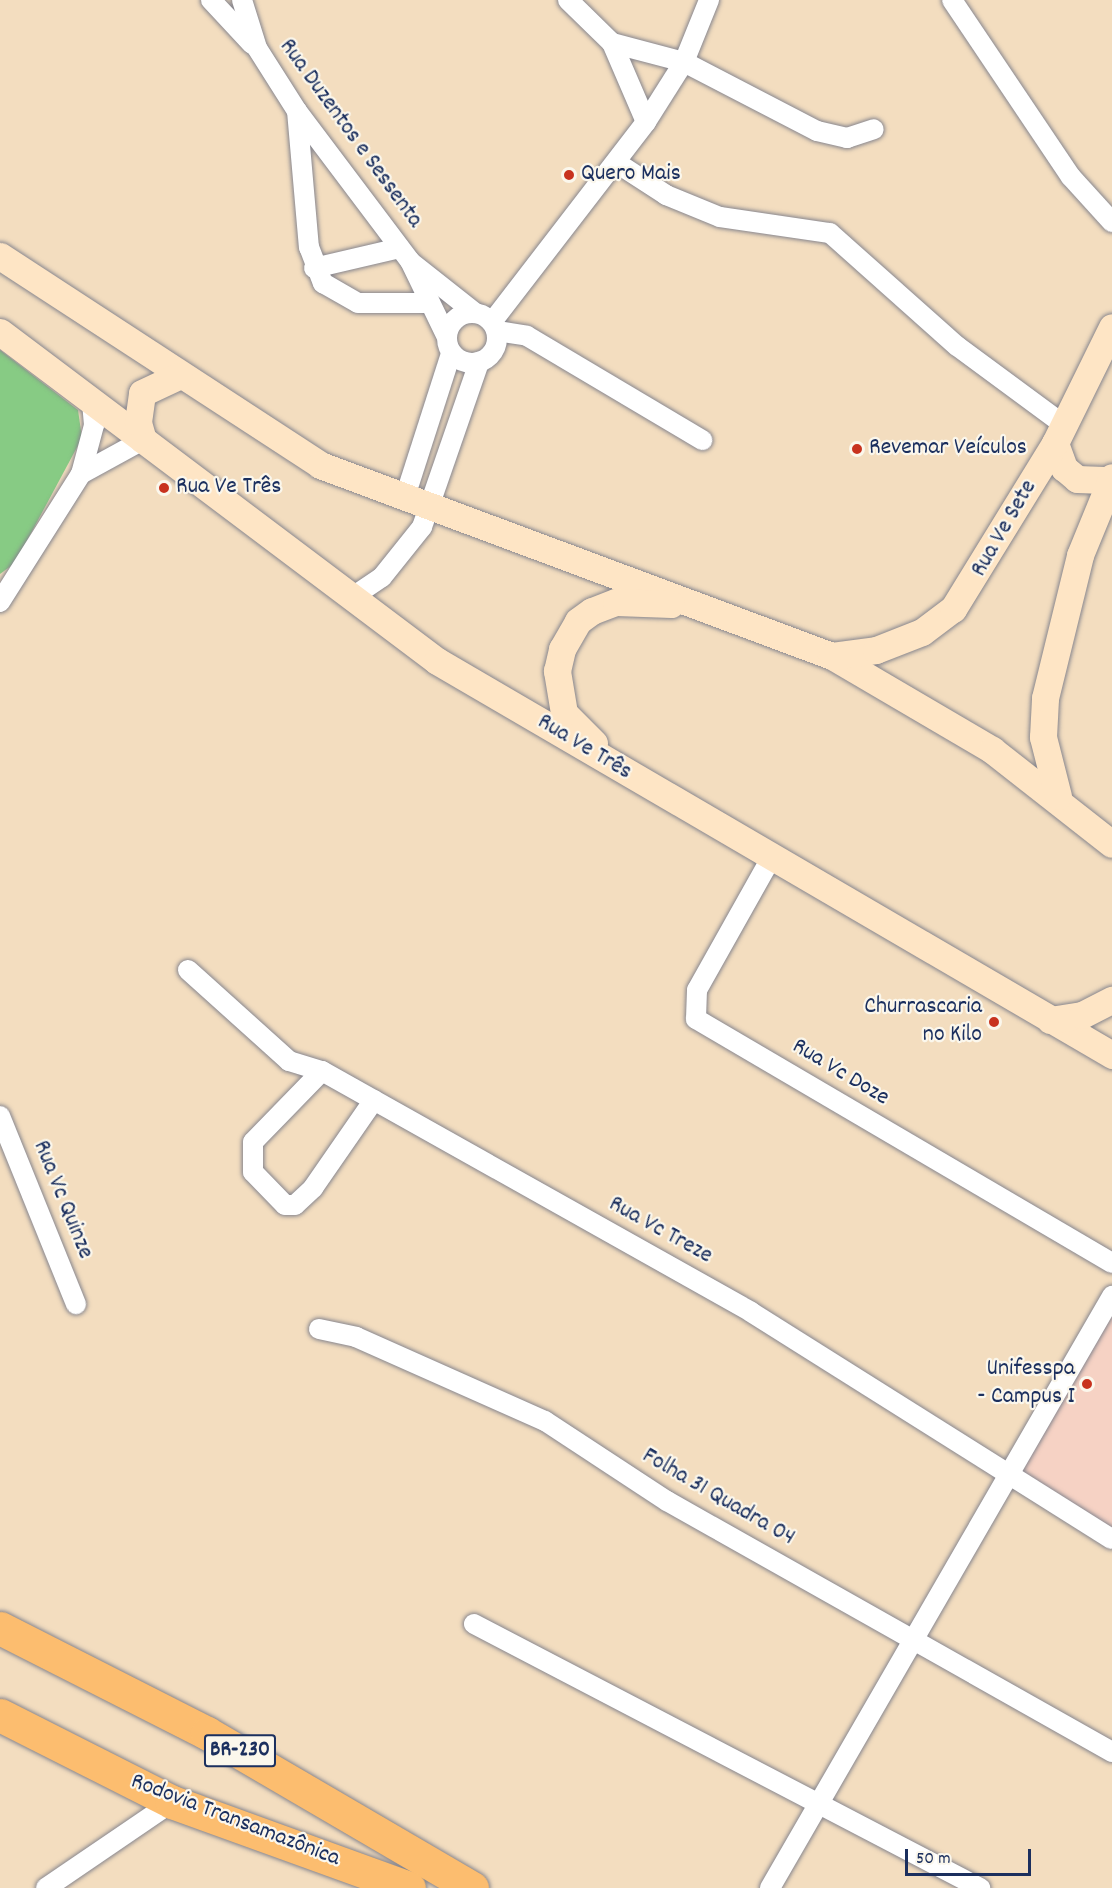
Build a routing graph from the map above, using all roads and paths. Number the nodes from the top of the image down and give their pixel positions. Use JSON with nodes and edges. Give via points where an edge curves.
{"nodes":[{"id":1,"x":211,"y":0,"type":"edge"},
{"id":2,"x":242,"y":0,"type":"edge"},
{"id":3,"x":568,"y":0,"type":"edge"},
{"id":4,"x":709,"y":0,"type":"edge"},
{"id":5,"x":952,"y":0,"type":"edge"},
{"id":6,"x":612,"y":43,"type":"junction"},
{"id":7,"x":256,"y":48,"type":"junction"},
{"id":8,"x":684,"y":62,"type":"junction"},
{"id":9,"x":297,"y":111,"type":"junction"},
{"id":10,"x":646,"y":122,"type":"junction"},
{"id":11,"x":874,"y":129,"type":"dead end"},
{"id":12,"x":617,"y":163,"type":"junction"},
{"id":13,"x":1112,"y":222,"type":"edge"},
{"id":14,"x":405,"y":255,"type":"junction"},
{"id":15,"x":0,"y":256,"type":"edge"},
{"id":16,"x":314,"y":268,"type":"junction"},
{"id":17,"x":430,"y":303,"type":"junction"},
{"id":18,"x":488,"y":322,"type":"junction"},
{"id":19,"x":1112,"y":327,"type":"edge"},
{"id":20,"x":0,"y":332,"type":"edge"},
{"id":21,"x":449,"y":344,"type":"junction"},
{"id":22,"x":479,"y":363,"type":"junction"},
{"id":23,"x":178,"y":376,"type":"junction"},
{"id":24,"x":92,"y":401,"type":"junction"},
{"id":25,"x":1060,"y":434,"type":"junction"},
{"id":26,"x":143,"y":440,"type":"junction"},
{"id":27,"x":702,"y":440,"type":"dead end"},
{"id":28,"x":81,"y":474,"type":"junction"},
{"id":29,"x":1111,"y":478,"type":"edge"},
{"id":30,"x":404,"y":500,"type":"junction"},
{"id":31,"x":432,"y":508,"type":"junction"},
{"id":32,"x":1,"y":597,"type":"edge"},
{"id":33,"x":351,"y":598,"type":"junction"},
{"id":34,"x":696,"y":605,"type":"junction"},
{"id":35,"x":832,"y":656,"type":"junction"},
{"id":36,"x":620,"y":769,"type":"junction"},
{"id":37,"x":1058,"y":796,"type":"junction"},
{"id":38,"x":1112,"y":844,"type":"edge"},
{"id":39,"x":770,"y":860,"type":"junction"},
{"id":40,"x":188,"y":970,"type":"dead end"},
{"id":41,"x":1112,"y":1000,"type":"edge"},
{"id":42,"x":1050,"y":1020,"type":"junction"},
{"id":43,"x":1112,"y":1055,"type":"edge"},
{"id":44,"x":322,"y":1071,"type":"junction"},
{"id":45,"x":374,"y":1100,"type":"junction"},
{"id":46,"x":0,"y":1116,"type":"edge"},
{"id":47,"x":1112,"y":1263,"type":"edge"},
{"id":48,"x":1112,"y":1296,"type":"edge"},
{"id":49,"x":76,"y":1304,"type":"dead end"},
{"id":50,"x":319,"y":1329,"type":"dead end"},
{"id":51,"x":1010,"y":1476,"type":"junction"},
{"id":52,"x":1112,"y":1539,"type":"edge"},
{"id":53,"x":474,"y":1624,"type":"dead end"},
{"id":54,"x":7,"y":1637,"type":"edge"},
{"id":55,"x":915,"y":1637,"type":"junction"},
{"id":56,"x":0,"y":1715,"type":"edge"},
{"id":57,"x":1112,"y":1752,"type":"edge"},
{"id":58,"x":172,"y":1802,"type":"junction"},
{"id":59,"x":817,"y":1805,"type":"junction"},
{"id":60,"x":46,"y":1888,"type":"edge"},
{"id":61,"x":409,"y":1888,"type":"edge"},
{"id":62,"x":472,"y":1888,"type":"edge"},
{"id":63,"x":770,"y":1888,"type":"edge"},
{"id":64,"x":980,"y":1888,"type":"edge"}],
"edges":[{"from":1,"to":7,"type":"street"},
{"from":2,"to":7,"type":"street","name":"Rua Duzentos e Sessenta"},
{"from":3,"to":6,"type":"street"},
{"from":4,"to":8,"type":"street"},
{"from":5,"to":13,"type":"street","via":[[1071,177]]},
{"from":6,"to":8,"type":"street"},
{"from":6,"to":10,"type":"street"},
{"from":7,"to":9,"type":"street","name":"Rua Duzentos e Sessenta"},
{"from":8,"to":10,"type":"street"},
{"from":8,"to":11,"type":"street","via":[[817,131],[847,138]]},
{"from":9,"to":14,"type":"street","name":"Rua Duzentos e Sessenta"},
{"from":9,"to":16,"type":"street"},
{"from":10,"to":12,"type":"street"},
{"from":12,"to":18,"type":"street"},
{"from":12,"to":25,"type":"street","via":[[666,195],[720,217],[830,234]]},
{"from":14,"to":16,"type":"street"},
{"from":14,"to":17,"type":"street","name":"Rua Duzentos e Sessenta"},
{"from":14,"to":18,"type":"street","name":"Rua Duzentos e Sessenta"},
{"from":15,"to":23,"type":"main road"},
{"from":16,"to":17,"type":"street","via":[[323,283],[358,303]]},
{"from":17,"to":21,"type":"street","name":"Rua Duzentos e Sessenta"},
{"from":18,"to":21,"type":"street","via":[[456,318]]},
{"from":18,"to":22,"type":"street","via":[[494,351]]},
{"from":18,"to":27,"type":"street","name":"Rua Duzentos e Sessenta","via":[[527,336]]},
{"from":19,"to":25,"type":"main road","name":"Rua Ve Sete"},
{"from":20,"to":24,"type":"main road","name":"Rua Ve Três"},
{"from":21,"to":22,"type":"street"},
{"from":21,"to":30,"type":"street"},
{"from":22,"to":31,"type":"street"},
{"from":23,"to":26,"type":"main road","via":[[142,393],[138,422]]},
{"from":23,"to":30,"type":"main road","via":[[320,465]]},
{"from":24,"to":26,"type":"main road","name":"Rua Ve Três"},
{"from":24,"to":28,"type":"street","via":[[94,425]]},
{"from":25,"to":29,"type":"main road","via":[[1064,468],[1077,479]]},
{"from":25,"to":35,"type":"main road","name":"Rua Ve Sete","via":[[953,609],[922,632],[885,646]]},
{"from":26,"to":28,"type":"street"},
{"from":26,"to":33,"type":"main road","name":"Rua Ve Três"},
{"from":28,"to":32,"type":"street"},
{"from":29,"to":37,"type":"main road","via":[[1080,555],[1045,698],[1043,737]]},
{"from":30,"to":31,"type":"main road"},
{"from":31,"to":33,"type":"street","via":[[404,553]]},
{"from":31,"to":34,"type":"main road"},
{"from":33,"to":36,"type":"main road","name":"Rua Ve Três","via":[[437,661]]},
{"from":34,"to":35,"type":"main road"},
{"from":34,"to":36,"type":"main road","via":[[616,602],[578,621],[562,649],[557,671],[564,713]]},
{"from":35,"to":37,"type":"main road","via":[[992,750]]},
{"from":36,"to":39,"type":"main road","name":"Rua Ve Três"},
{"from":37,"to":38,"type":"main road"},
{"from":39,"to":42,"type":"main road","name":"Rua Ve Três"},
{"from":39,"to":47,"type":"street","name":"Rua Vc Doze","via":[[697,990],[693,1004],[696,1019]]},
{"from":40,"to":44,"type":"street","name":"Rua Vc Treze","via":[[289,1061]]},
{"from":41,"to":42,"type":"main road","via":[[1082,1014]]},
{"from":42,"to":43,"type":"main road","name":"Rua Ve Três"},
{"from":44,"to":45,"type":"street","name":"Rua Vc Treze"},
{"from":44,"to":45,"type":"street","via":[[253,1142],[253,1172],[285,1205],[295,1204],[313,1188]]},
{"from":45,"to":51,"type":"street","name":"Rua Vc Treze","via":[[751,1312]]},
{"from":46,"to":49,"type":"street","name":"Rua Vc Quinze"},
{"from":48,"to":51,"type":"street"},
{"from":50,"to":55,"type":"street","name":"Folha 31 Quadra 04","via":[[356,1337],[545,1421],[667,1502]]},
{"from":51,"to":52,"type":"street","name":"Rua Vc Treze"},
{"from":51,"to":55,"type":"street"},
{"from":53,"to":59,"type":"street"},
{"from":54,"to":62,"type":"highway","name":"Rodovia Transamazônica","number":"BR-230","via":[[217,1738]]},
{"from":55,"to":57,"type":"street","name":"Folha 31 Quadra 04"},
{"from":55,"to":59,"type":"street"},
{"from":56,"to":58,"type":"highway","name":"Rodovia Transamazônica"},
{"from":58,"to":60,"type":"street"},
{"from":58,"to":61,"type":"highway","name":"Rodovia Transamazônica"},
{"from":59,"to":63,"type":"street"},
{"from":59,"to":64,"type":"street"}]}
